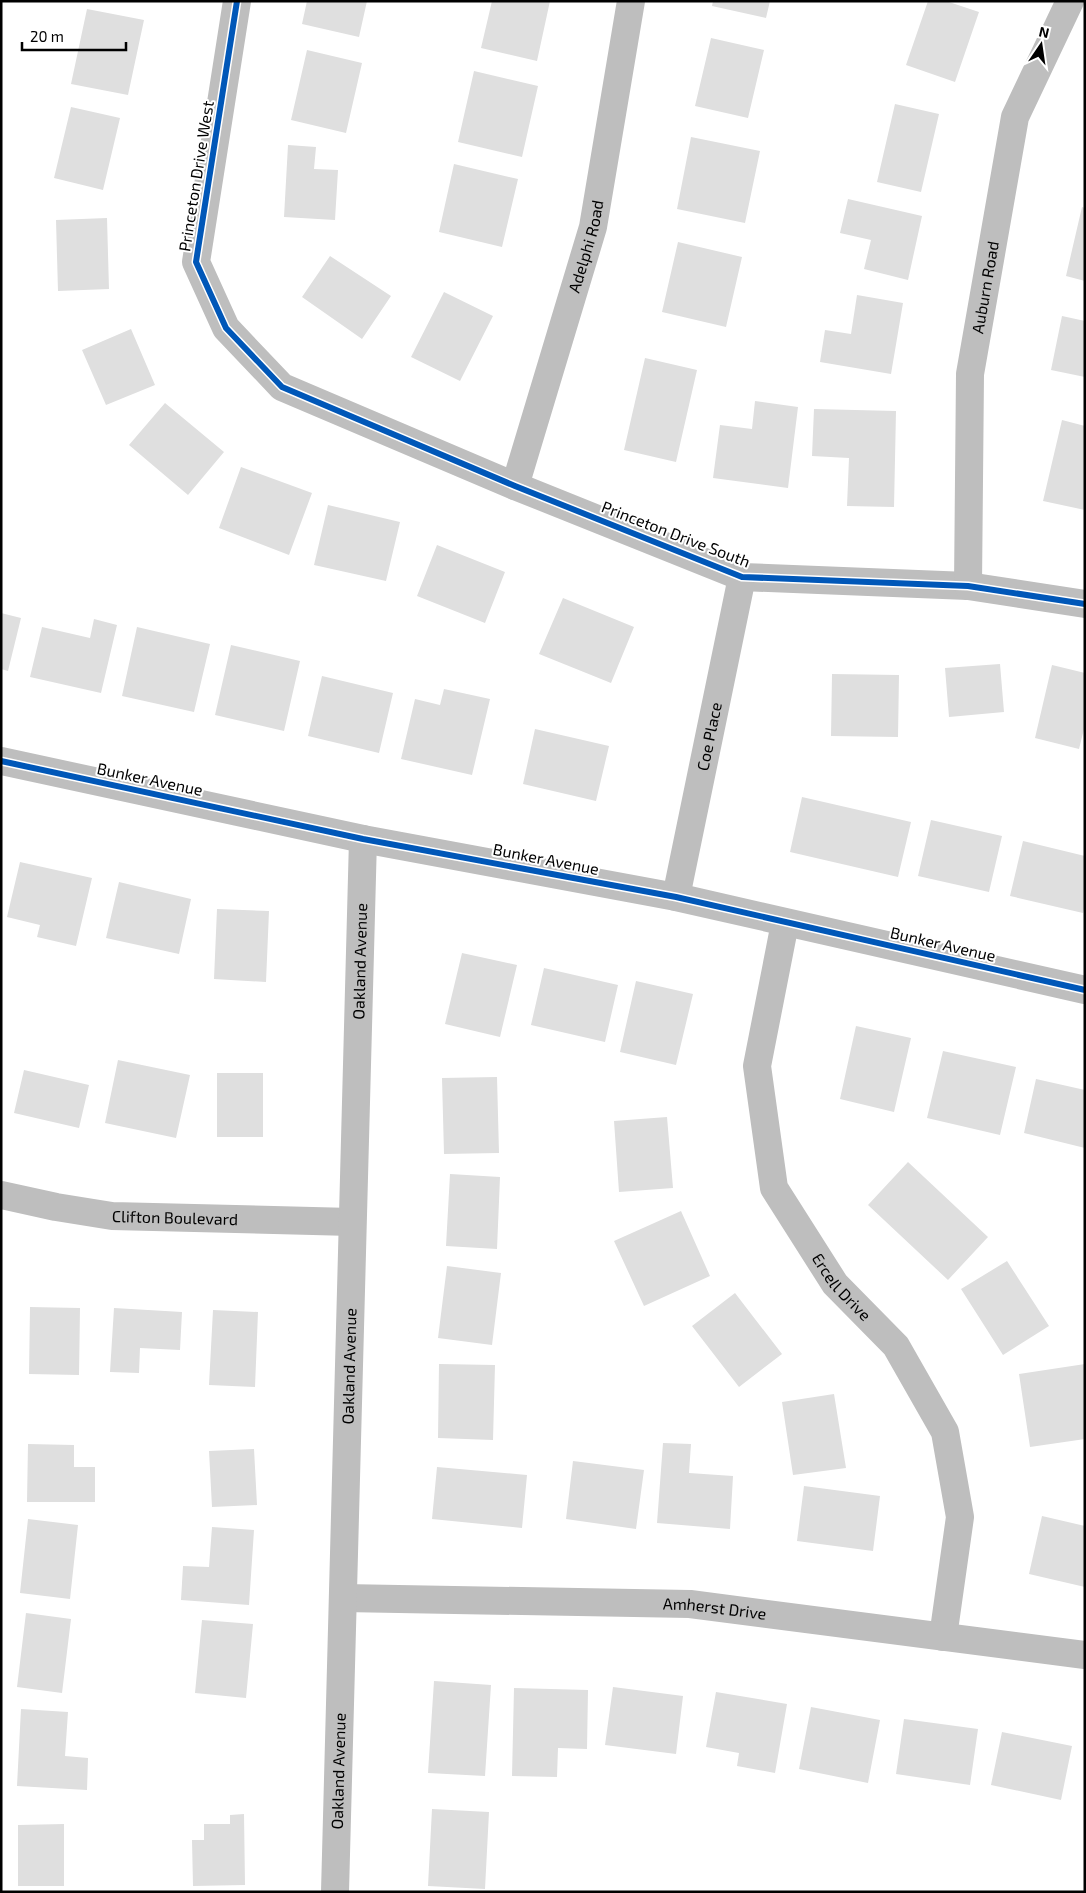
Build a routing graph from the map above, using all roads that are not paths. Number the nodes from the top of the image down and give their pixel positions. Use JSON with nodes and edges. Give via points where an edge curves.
{"nodes":[{"id":1,"x":237,"y":1,"type":"edge"},
{"id":2,"x":631,"y":1,"type":"edge"},
{"id":3,"x":1070,"y":1,"type":"edge"},
{"id":4,"x":282,"y":387,"type":"joint"},
{"id":5,"x":515,"y":486,"type":"junction"},
{"id":6,"x":742,"y":577,"type":"junction"},
{"id":7,"x":968,"y":586,"type":"junction"},
{"id":8,"x":1085,"y":604,"type":"edge"},
{"id":9,"x":1,"y":761,"type":"edge"},
{"id":10,"x":363,"y":839,"type":"junction"},
{"id":11,"x":676,"y":897,"type":"junction"},
{"id":12,"x":785,"y":923,"type":"junction"},
{"id":13,"x":1085,"y":990,"type":"edge"},
{"id":14,"x":1,"y":1195,"type":"edge"},
{"id":15,"x":352,"y":1222,"type":"junction"},
{"id":16,"x":343,"y":1598,"type":"junction"},
{"id":17,"x":942,"y":1637,"type":"junction"},
{"id":18,"x":1085,"y":1655,"type":"edge"},
{"id":19,"x":335,"y":1892,"type":"edge"}],
"edges":[{"from":1,"to":4,"type":"street","name":"Princeton Drive West","via":[[196,262],[226,328]]},
{"from":2,"to":5,"type":"street","name":"Adelphi Road","via":[[593,227]]},
{"from":3,"to":7,"type":"street","name":"Auburn Road","via":[[1015,117],[976,336],[970,374]]},
{"from":4,"to":5,"type":"street","name":"Princeton Drive South"},
{"from":5,"to":6,"type":"street","name":"Princeton Drive South"},
{"from":6,"to":7,"type":"street","name":"Princeton Drive South"},
{"from":6,"to":11,"type":"street","name":"Coe Place"},
{"from":7,"to":8,"type":"street","name":"Princeton Drive South"},
{"from":9,"to":10,"type":"street","name":"Bunker Avenue"},
{"from":10,"to":11,"type":"street","name":"Bunker Avenue"},
{"from":10,"to":15,"type":"street","name":"Oakland Avenue"},
{"from":11,"to":12,"type":"street","name":"Bunker Avenue"},
{"from":12,"to":13,"type":"street","name":"Bunker Avenue"},
{"from":12,"to":17,"type":"street","name":"Ercell Drive","via":[[757,1066],[774,1188],[835,1284],[896,1346],[945,1432],[960,1516]]},
{"from":14,"to":15,"type":"street","name":"Clifton Boulevard","via":[[112,1216]]},
{"from":15,"to":16,"type":"street","name":"Oakland Avenue"},
{"from":16,"to":17,"type":"street","name":"Amherst Drive","via":[[690,1604]]},
{"from":16,"to":19,"type":"street","name":"Oakland Avenue"},
{"from":17,"to":18,"type":"street","name":"Amherst Drive"}]}
